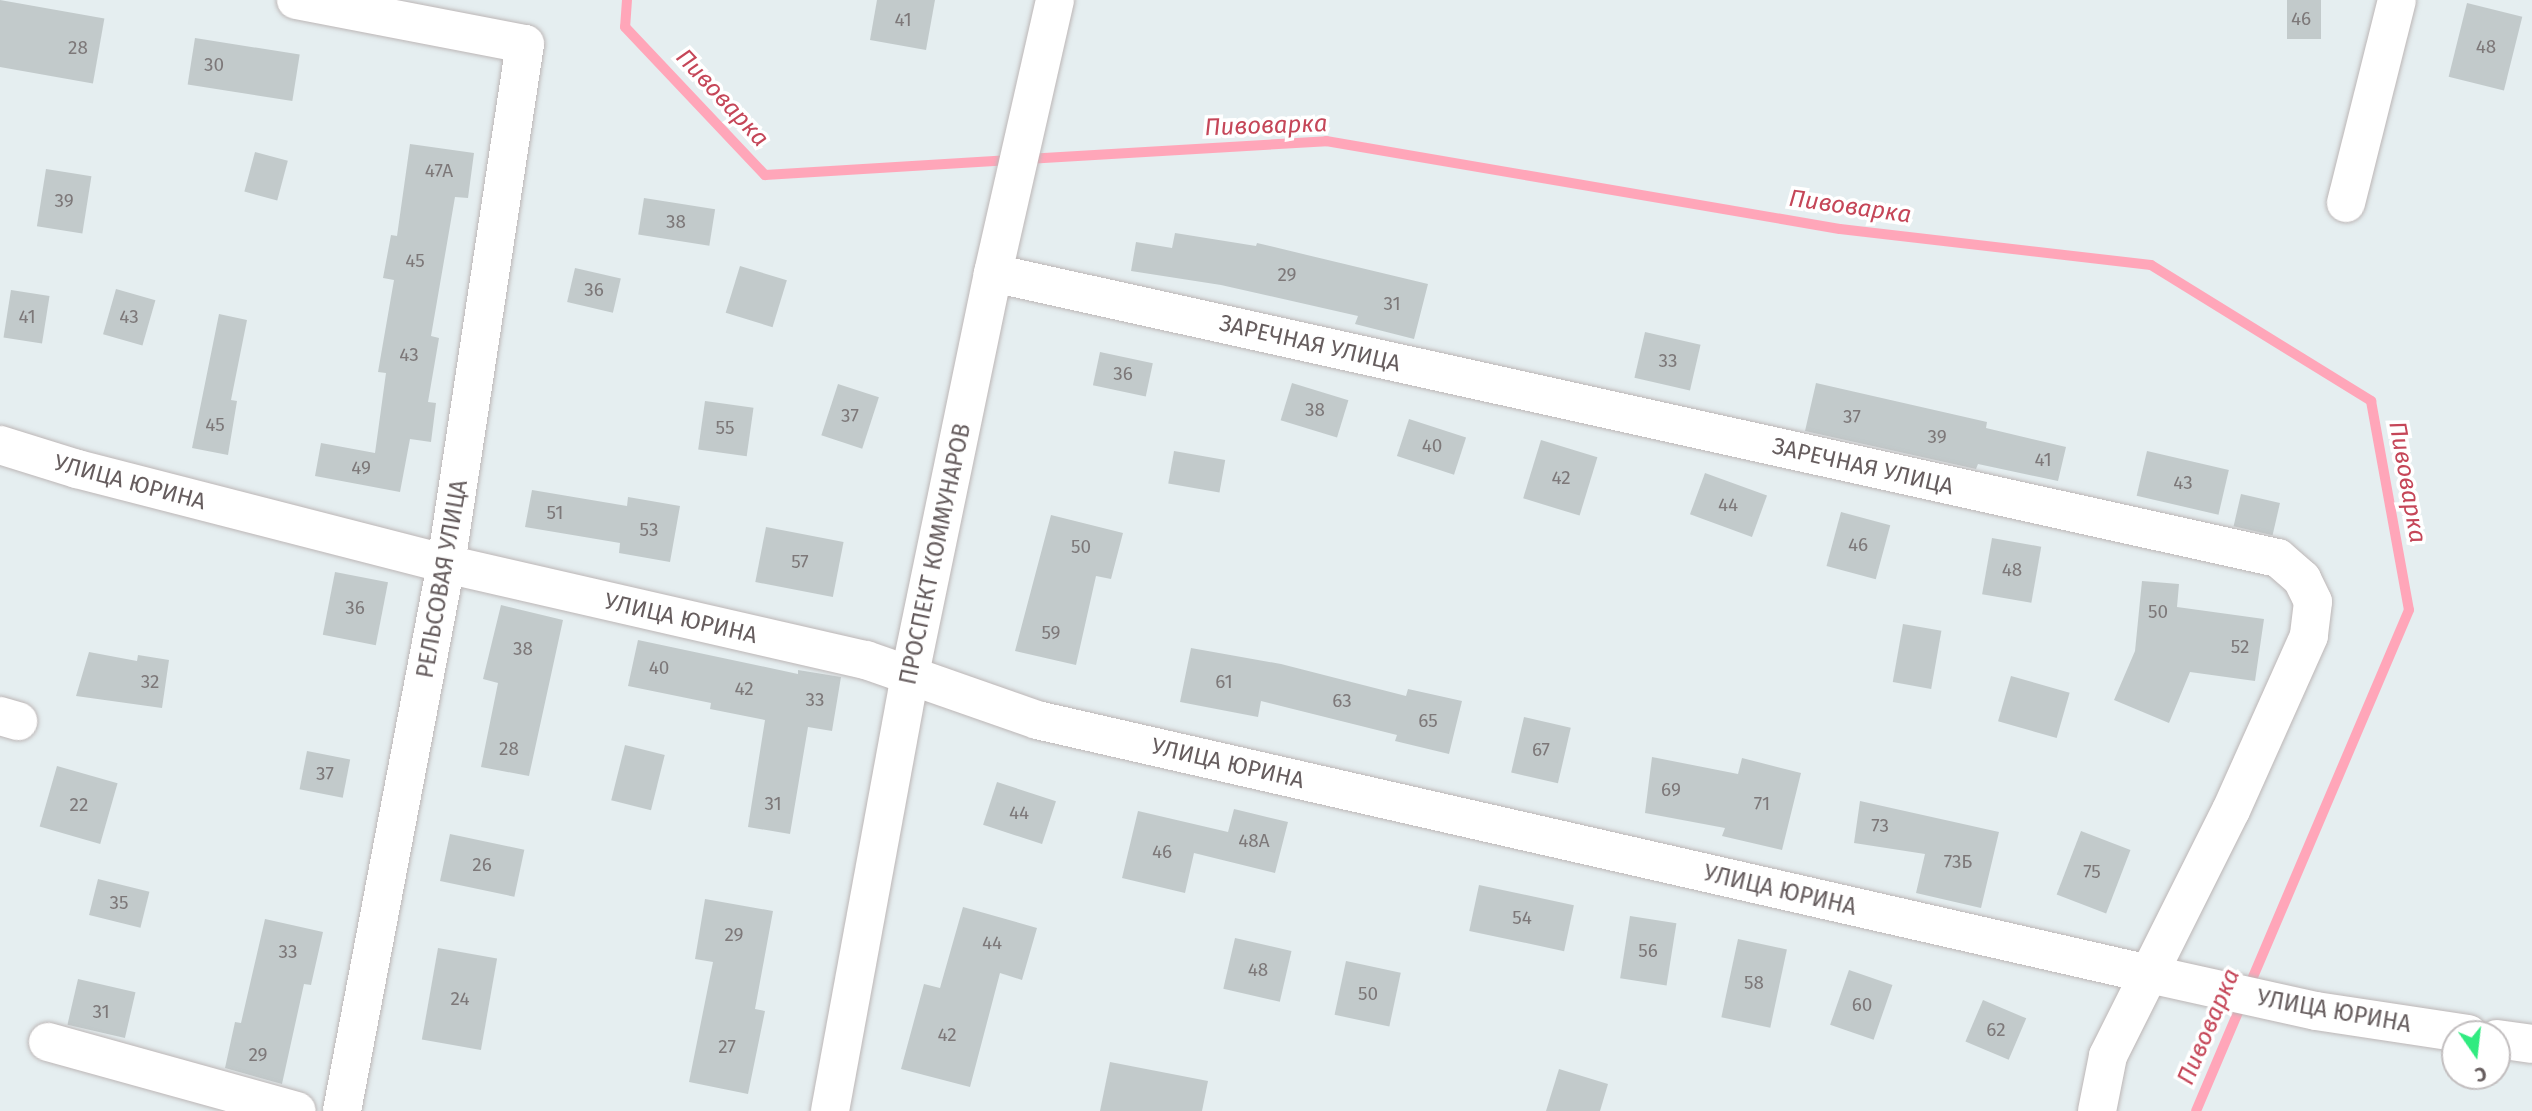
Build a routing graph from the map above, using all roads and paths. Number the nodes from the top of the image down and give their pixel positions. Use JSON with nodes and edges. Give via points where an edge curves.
{"nodes":[{"id":1,"x":296,"y":0,"type":"edge"},
{"id":2,"x":1055,"y":0,"type":"edge"},
{"id":3,"x":2397,"y":0,"type":"edge"},
{"id":4,"x":2346,"y":202,"type":"dead end"},
{"id":5,"x":993,"y":273,"type":"junction"},
{"id":6,"x":0,"y":445,"type":"edge"},
{"id":7,"x":446,"y":564,"type":"junction"},
{"id":8,"x":910,"y":674,"type":"junction"},
{"id":9,"x":2161,"y":976,"type":"junction"},
{"id":10,"x":2441,"y":1030,"type":"edge"},
{"id":11,"x":2511,"y":1041,"type":"edge"},
{"id":12,"x":47,"y":1042,"type":"dead end"},
{"id":13,"x":2532,"y":1044,"type":"edge"},
{"id":14,"x":297,"y":1111,"type":"edge"},
{"id":15,"x":342,"y":1111,"type":"edge"},
{"id":16,"x":831,"y":1111,"type":"edge"},
{"id":17,"x":2097,"y":1111,"type":"edge"}],
"edges":[{"from":1,"to":7,"type":"street","name":"РЕЛЬСОВАЯ УЛИЦА","via":[[525,44]]},
{"from":2,"to":5,"type":"street","name":"ПРОСПЕКТ КОММУНАРОВ"},
{"from":3,"to":4,"type":"street"},
{"from":5,"to":8,"type":"street","name":"ПРОСПЕКТ КОММУНАРОВ"},
{"from":5,"to":9,"type":"street","name":"ЗАРЕЧНАЯ УЛИЦА","via":[[2278,558],[2302,579],[2313,602],[2309,636]]},
{"from":6,"to":7,"type":"street","name":"УЛИЦА ЮРИНА"},
{"from":7,"to":8,"type":"street","name":"УЛИЦА ЮРИНА"},
{"from":7,"to":15,"type":"street","name":"РЕЛЬСОВАЯ УЛИЦА"},
{"from":8,"to":9,"type":"street","name":"УЛИЦА ЮРИНА","via":[[1037,720]]},
{"from":8,"to":16,"type":"street","name":"ПРОСПЕКТ КОММУНАРОВ"},
{"from":9,"to":10,"type":"street","name":"УЛИЦА ЮРИНА","via":[[2316,1011]]},
{"from":9,"to":17,"type":"street","name":"ЗАРЕЧНАЯ УЛИЦА","via":[[2108,1056]]},
{"from":11,"to":13,"type":"street"},
{"from":12,"to":14,"type":"street"}]}
